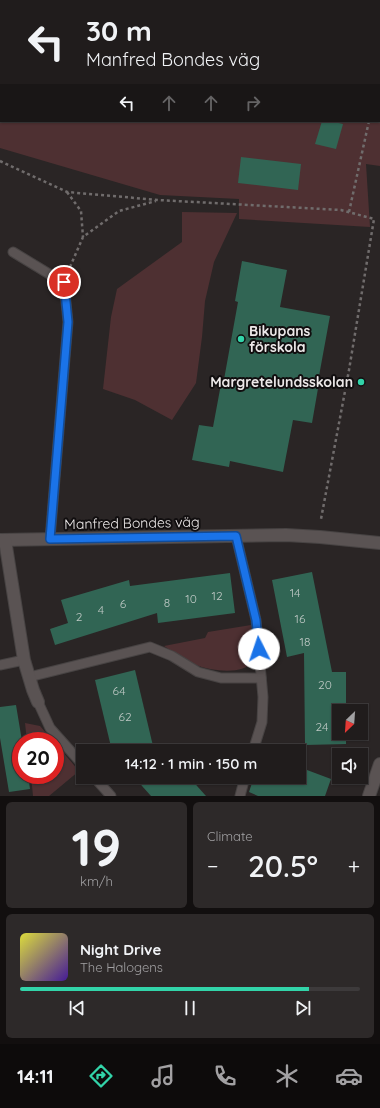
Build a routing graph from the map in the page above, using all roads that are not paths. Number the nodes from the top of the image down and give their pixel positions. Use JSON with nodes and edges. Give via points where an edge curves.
{"nodes":[{"id":1,"x":13,"y":252,"type":"dead end"},
{"id":2,"x":236,"y":536,"type":"junction"},
{"id":3,"x":50,"y":539,"type":"junction"},
{"id":4,"x":2,"y":540,"type":"edge"},
{"id":5,"x":380,"y":543,"type":"edge"},
{"id":6,"x":24,"y":660,"type":"junction"},
{"id":7,"x":0,"y":665,"type":"edge"},
{"id":8,"x":29,"y":677,"type":"junction"},
{"id":9,"x":261,"y":678,"type":"junction"},
{"id":10,"x":38,"y":702,"type":"joint"},
{"id":11,"x":255,"y":744,"type":"edge"},
{"id":12,"x":76,"y":757,"type":"edge"},
{"id":13,"x":380,"y":764,"type":"edge"},
{"id":14,"x":100,"y":784,"type":"edge"},
{"id":15,"x":243,"y":784,"type":"edge"},
{"id":16,"x":111,"y":796,"type":"edge"},
{"id":17,"x":240,"y":796,"type":"edge"},
{"id":18,"x":369,"y":796,"type":"edge"}],
"edges":[{"from":1,"to":3,"type":"lane","via":[[64,282],[68,322]]},
{"from":2,"to":3,"type":"street","name":"Manfred Bondes väg"},
{"from":2,"to":5,"type":"street","name":"Manfred Bondes väg","via":[[320,536]]},
{"from":2,"to":9,"type":"lane","via":[[256,620]]},
{"from":3,"to":4,"type":"street","name":"Manfred Bondes väg"},
{"from":4,"to":6,"type":"street","name":"Manfred Bondes väg"},
{"from":6,"to":7,"type":"lane"},
{"from":6,"to":8,"type":"street","name":"Manfred Bondes väg"},
{"from":8,"to":9,"type":"lane","via":[[150,647],[172,656],[198,672],[221,678]]},
{"from":8,"to":10,"type":"street","name":"Manfred Bondes väg"},
{"from":9,"to":11,"type":"lane","via":[[262,722]]},
{"from":10,"to":12,"type":"lane","name":"Manfred Bondes väg","via":[[50,728]]},
{"from":13,"to":18,"type":"street"},
{"from":14,"to":16,"type":"lane"},
{"from":15,"to":17,"type":"lane"}]}
